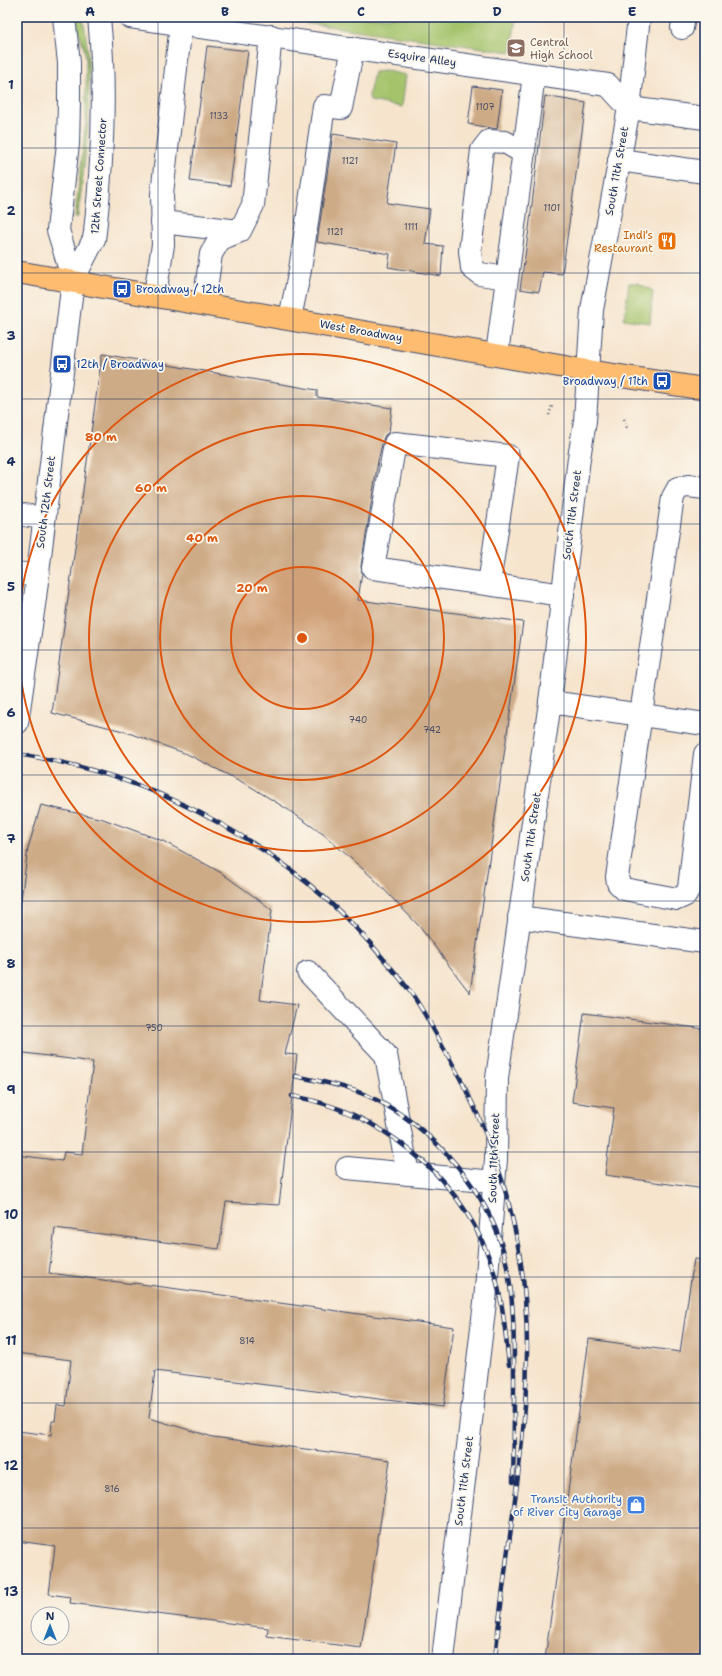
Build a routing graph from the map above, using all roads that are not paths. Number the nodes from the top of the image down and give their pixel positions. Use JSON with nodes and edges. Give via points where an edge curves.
{"nodes":[{"id":1,"x":64,"y":17,"type":"edge"},
{"id":2,"x":98,"y":17,"type":"edge"},
{"id":3,"x":130,"y":17,"type":"edge"},
{"id":4,"x":639,"y":17,"type":"edge"},
{"id":5,"x":181,"y":24,"type":"junction"},
{"id":6,"x":271,"y":36,"type":"junction"},
{"id":7,"x":353,"y":48,"type":"junction"},
{"id":8,"x":534,"y":74,"type":"junction"},
{"id":9,"x":629,"y":108,"type":"junction"},
{"id":10,"x":705,"y":118,"type":"edge"},
{"id":11,"x":524,"y":153,"type":"junction"},
{"id":12,"x":619,"y":160,"type":"junction"},
{"id":13,"x":705,"y":172,"type":"edge"},
{"id":14,"x":162,"y":222,"type":"junction"},
{"id":15,"x":240,"y":231,"type":"junction"},
{"id":16,"x":17,"y":272,"type":"edge"},
{"id":17,"x":507,"y":278,"type":"junction"},
{"id":18,"x":73,"y":280,"type":"junction"},
{"id":19,"x":155,"y":294,"type":"junction"},
{"id":20,"x":204,"y":303,"type":"junction"},
{"id":21,"x":290,"y":318,"type":"junction"},
{"id":22,"x":497,"y":354,"type":"junction"},
{"id":23,"x":588,"y":370,"type":"junction"},
{"id":24,"x":705,"y":389,"type":"edge"},
{"id":25,"x":705,"y":488,"type":"edge"},
{"id":26,"x":17,"y":514,"type":"edge"},
{"id":27,"x":44,"y":518,"type":"junction"},
{"id":28,"x":27,"y":575,"type":"edge"},
{"id":29,"x":489,"y":584,"type":"junction"},
{"id":30,"x":563,"y":595,"type":"junction"},
{"id":31,"x":550,"y":702,"type":"junction"},
{"id":32,"x":641,"y":714,"type":"junction"},
{"id":33,"x":17,"y":723,"type":"edge"},
{"id":34,"x":705,"y":724,"type":"edge"},
{"id":35,"x":705,"y":754,"type":"edge"},
{"id":36,"x":519,"y":917,"type":"junction"},
{"id":37,"x":705,"y":942,"type":"edge"},
{"id":38,"x":308,"y":972,"type":"dead end"},
{"id":39,"x":347,"y":1168,"type":"dead end"},
{"id":40,"x":408,"y":1174,"type":"junction"},
{"id":41,"x":494,"y":1182,"type":"junction"},
{"id":42,"x":443,"y":1659,"type":"edge"}],
"edges":[{"from":1,"to":18,"type":"street","via":[[69,63],[68,144],[58,230]]},
{"from":2,"to":18,"type":"street","name":"12th Street Connector","via":[[104,100],[100,184],[94,239]]},
{"from":3,"to":5,"type":"street","name":"Esquire Alley"},
{"from":4,"to":9,"type":"street","name":"South 11th Street"},
{"from":5,"to":6,"type":"street","name":"Esquire Alley"},
{"from":5,"to":14,"type":"street","via":[[162,194]]},
{"from":6,"to":7,"type":"street","name":"Esquire Alley"},
{"from":6,"to":15,"type":"street","via":[[253,205]]},
{"from":7,"to":8,"type":"street","name":"Esquire Alley"},
{"from":7,"to":21,"type":"street","via":[[340,108],[324,106],[300,270]]},
{"from":8,"to":9,"type":"street","name":"Esquire Alley","via":[[608,85]]},
{"from":8,"to":11,"type":"street"},
{"from":9,"to":10,"type":"street"},
{"from":9,"to":12,"type":"street","name":"South 11th Street"},
{"from":11,"to":17,"type":"street"},
{"from":11,"to":17,"type":"street","via":[[505,142],[489,141],[482,150],[470,252],[472,268],[480,274]]},
{"from":12,"to":13,"type":"street"},
{"from":12,"to":23,"type":"street","name":"South 11th Street","via":[[592,310]]},
{"from":14,"to":15,"type":"street"},
{"from":14,"to":19,"type":"street","via":[[163,245]]},
{"from":15,"to":20,"type":"street","via":[[220,239],[211,254]]},
{"from":16,"to":18,"type":"main road","name":"West Broadway"},
{"from":17,"to":22,"type":"street"},
{"from":18,"to":19,"type":"main road","name":"West Broadway"},
{"from":18,"to":27,"type":"street","name":"South 12th Street"},
{"from":19,"to":20,"type":"main road","name":"West Broadway"},
{"from":20,"to":21,"type":"main road","name":"West Broadway"},
{"from":21,"to":22,"type":"main road","name":"West Broadway"},
{"from":22,"to":23,"type":"main road","name":"West Broadway"},
{"from":23,"to":24,"type":"main road","name":"West Broadway"},
{"from":23,"to":30,"type":"street","name":"South 11th Street","via":[[585,421]]},
{"from":25,"to":32,"type":"street","via":[[678,488],[673,497]]},
{"from":26,"to":27,"type":"street"},
{"from":27,"to":28,"type":"street","name":"South 12th Street"},
{"from":28,"to":33,"type":"street","name":"South 12th Street"},
{"from":29,"to":29,"type":"street","via":[[372,568],[395,443],[508,456]]},
{"from":29,"to":30,"type":"street"},
{"from":30,"to":31,"type":"street","name":"South 11th Street"},
{"from":31,"to":32,"type":"street"},
{"from":31,"to":36,"type":"street","name":"South 11th Street"},
{"from":32,"to":34,"type":"street"},
{"from":32,"to":35,"type":"street","via":[[618,877],[618,883],[624,889],[677,899],[686,895],[689,888]]},
{"from":36,"to":37,"type":"street"},
{"from":36,"to":41,"type":"street","name":"South 11th Street","via":[[496,1078]]},
{"from":38,"to":40,"type":"street","via":[[386,1055]]},
{"from":39,"to":40,"type":"street"},
{"from":40,"to":41,"type":"street"},
{"from":41,"to":42,"type":"street","name":"South 11th Street","via":[[480,1349]]}]}
